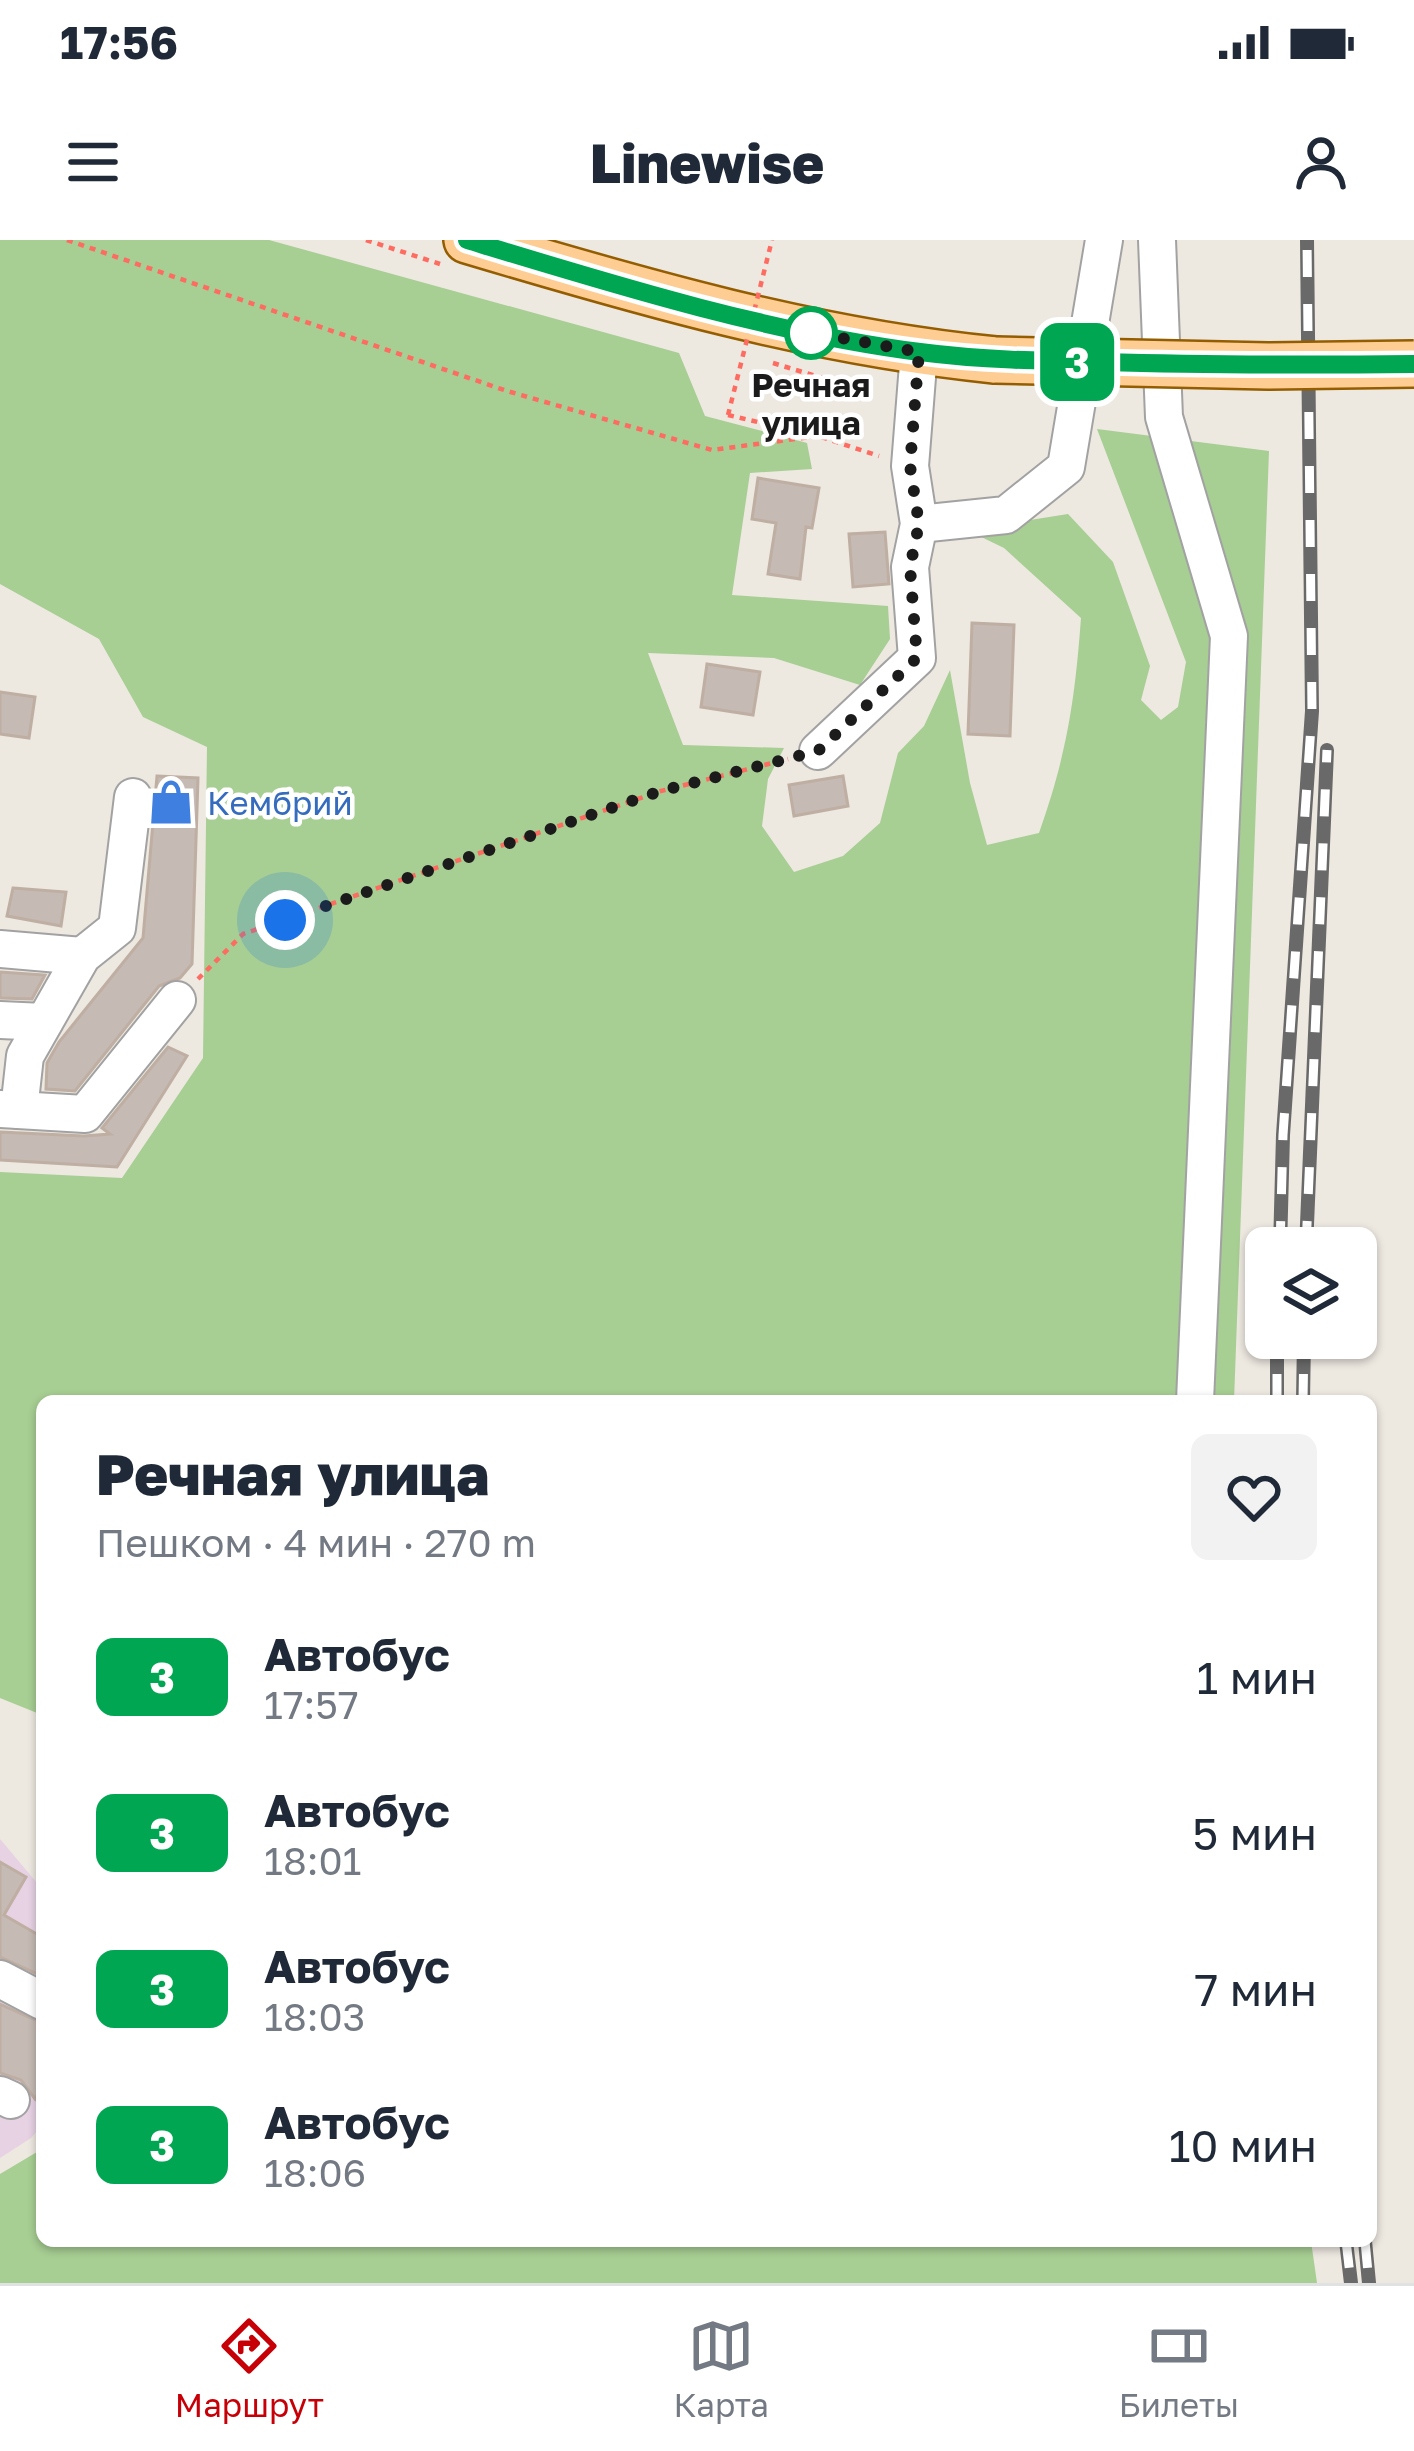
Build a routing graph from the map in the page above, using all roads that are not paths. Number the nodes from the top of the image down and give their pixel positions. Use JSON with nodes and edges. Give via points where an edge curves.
{"nodes":[{"id":1,"x":467,"y":240,"type":"edge"},
{"id":2,"x":1104,"y":240,"type":"edge"},
{"id":3,"x":1157,"y":240,"type":"edge"},
{"id":4,"x":919,"y":352,"type":"junction"},
{"id":5,"x":1414,"y":364,"type":"edge"},
{"id":6,"x":919,"y":524,"type":"junction"},
{"id":7,"x":818,"y":751,"type":"road end"},
{"id":8,"x":133,"y":797,"type":"dead end"},
{"id":9,"x":0,"y":949,"type":"edge"},
{"id":10,"x":82,"y":956,"type":"junction"},
{"id":11,"x":177,"y":1000,"type":"road end"},
{"id":12,"x":0,"y":1020,"type":"edge"},
{"id":13,"x":44,"y":1022,"type":"junction"},
{"id":14,"x":9,"y":1110,"type":"edge"},
{"id":15,"x":1195,"y":1395,"type":"edge"},
{"id":16,"x":0,"y":1979,"type":"edge"},
{"id":17,"x":36,"y":1998,"type":"edge"}],
"edges":[{"from":1,"to":4,"type":"main road","via":[[776,325]]},
{"from":2,"to":6,"type":"street","via":[[1066,467],[1006,515]]},
{"from":3,"to":15,"type":"street","via":[[1164,416],[1229,636]]},
{"from":4,"to":5,"type":"main road","bridge":true,"via":[[995,360]]},
{"from":4,"to":6,"type":"street","via":[[910,466]]},
{"from":6,"to":7,"type":"street","via":[[910,567],[917,658]]},
{"from":8,"to":10,"type":"street","via":[[117,928]]},
{"from":9,"to":10,"type":"street"},
{"from":10,"to":13,"type":"street"},
{"from":11,"to":14,"type":"street","via":[[85,1114]]},
{"from":12,"to":13,"type":"street"},
{"from":13,"to":14,"type":"street"},
{"from":16,"to":17,"type":"street"}]}
